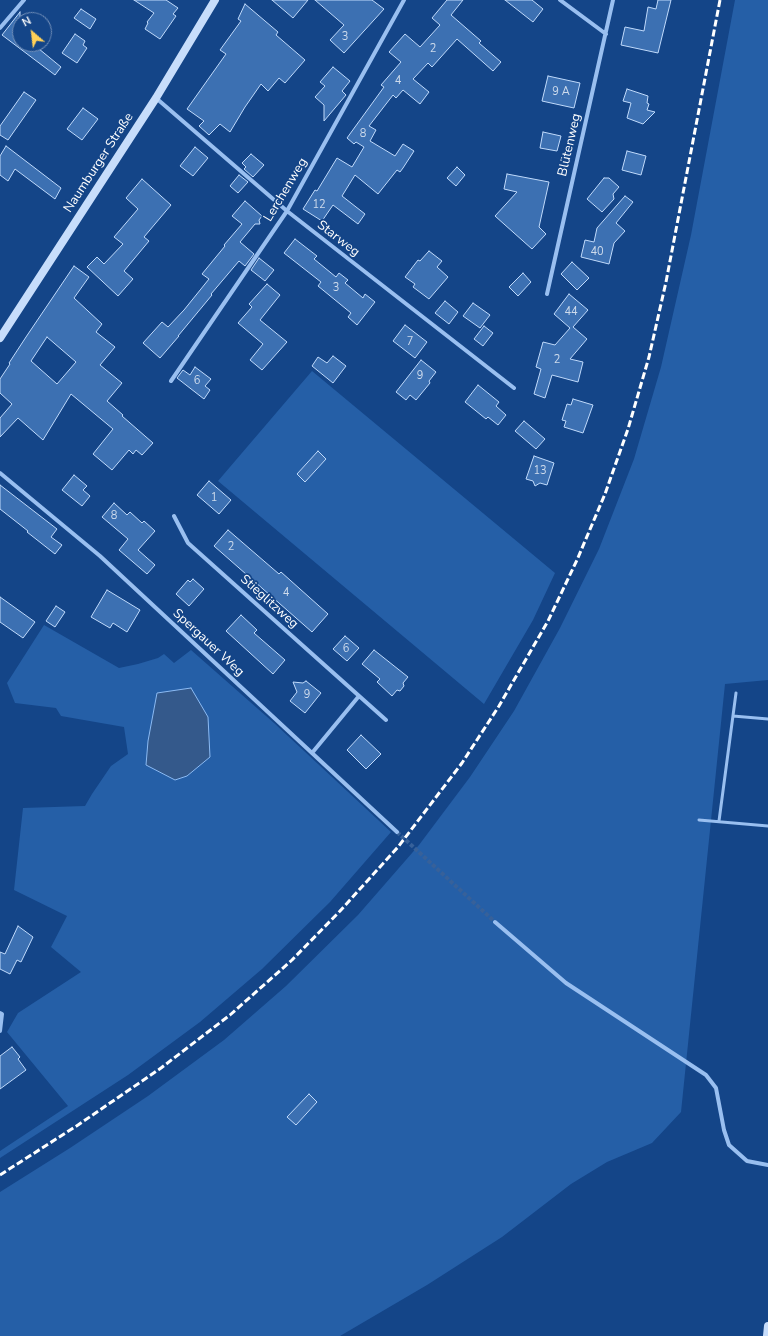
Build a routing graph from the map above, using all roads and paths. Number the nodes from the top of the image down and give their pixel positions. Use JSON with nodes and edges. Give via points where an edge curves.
{"nodes":[{"id":1,"x":24,"y":0,"type":"edge"},
{"id":2,"x":215,"y":0,"type":"edge"},
{"id":3,"x":404,"y":0,"type":"edge"},
{"id":4,"x":560,"y":0,"type":"edge"},
{"id":5,"x":613,"y":0,"type":"edge"},
{"id":6,"x":0,"y":28,"type":"edge"},
{"id":7,"x":606,"y":34,"type":"junction"},
{"id":8,"x":156,"y":98,"type":"junction"},
{"id":9,"x":286,"y":211,"type":"junction"},
{"id":10,"x":547,"y":294,"type":"dead end"},
{"id":11,"x":0,"y":338,"type":"edge"},
{"id":12,"x":170,"y":381,"type":"dead end"},
{"id":13,"x":514,"y":388,"type":"dead end"},
{"id":14,"x":0,"y":473,"type":"edge"},
{"id":15,"x":174,"y":516,"type":"dead end"},
{"id":16,"x":736,"y":693,"type":"dead end"},
{"id":17,"x":359,"y":696,"type":"junction"},
{"id":18,"x":733,"y":716,"type":"junction"},
{"id":19,"x":768,"y":719,"type":"edge"},
{"id":20,"x":386,"y":720,"type":"dead end"},
{"id":21,"x":312,"y":753,"type":"junction"},
{"id":22,"x":699,"y":820,"type":"dead end"},
{"id":23,"x":719,"y":821,"type":"junction"},
{"id":24,"x":768,"y":826,"type":"edge"},
{"id":25,"x":397,"y":832,"type":"tunnel mouth"},
{"id":26,"x":495,"y":922,"type":"tunnel mouth"},
{"id":27,"x":0,"y":1013,"type":"edge"},
{"id":28,"x":0,"y":1031,"type":"edge"},
{"id":29,"x":768,"y":1165,"type":"edge"},
{"id":30,"x":768,"y":1326,"type":"edge"},
{"id":31,"x":767,"y":1336,"type":"edge"}],
"edges":[{"from":1,"to":6,"type":"street"},
{"from":2,"to":8,"type":"street","name":"Naumburger Straße"},
{"from":3,"to":9,"type":"street","name":"Lerchenweg"},
{"from":4,"to":7,"type":"street"},
{"from":5,"to":7,"type":"street","name":"Blütenweg"},
{"from":7,"to":10,"type":"street","name":"Blütenweg"},
{"from":8,"to":9,"type":"street","name":"Starweg"},
{"from":8,"to":11,"type":"street","name":"Naumburger Straße"},
{"from":9,"to":12,"type":"street","name":"Lerchenweg"},
{"from":9,"to":13,"type":"street","name":"Starweg"},
{"from":14,"to":21,"type":"street","name":"Spergauer Weg","via":[[100,556]]},
{"from":15,"to":17,"type":"street","name":"Stieglitzweg","via":[[188,543]]},
{"from":16,"to":18,"type":"lane"},
{"from":17,"to":20,"type":"street","name":"Stieglitzweg"},
{"from":17,"to":21,"type":"street"},
{"from":18,"to":19,"type":"lane"},
{"from":18,"to":23,"type":"lane"},
{"from":21,"to":25,"type":"street","name":"Spergauer Weg"},
{"from":22,"to":23,"type":"lane"},
{"from":23,"to":24,"type":"lane"},
{"from":26,"to":29,"type":"street","via":[[566,983],[706,1075],[716,1088],[729,1146],[747,1161]]},
{"from":27,"to":28,"type":"street"},
{"from":30,"to":31,"type":"street"}]}
